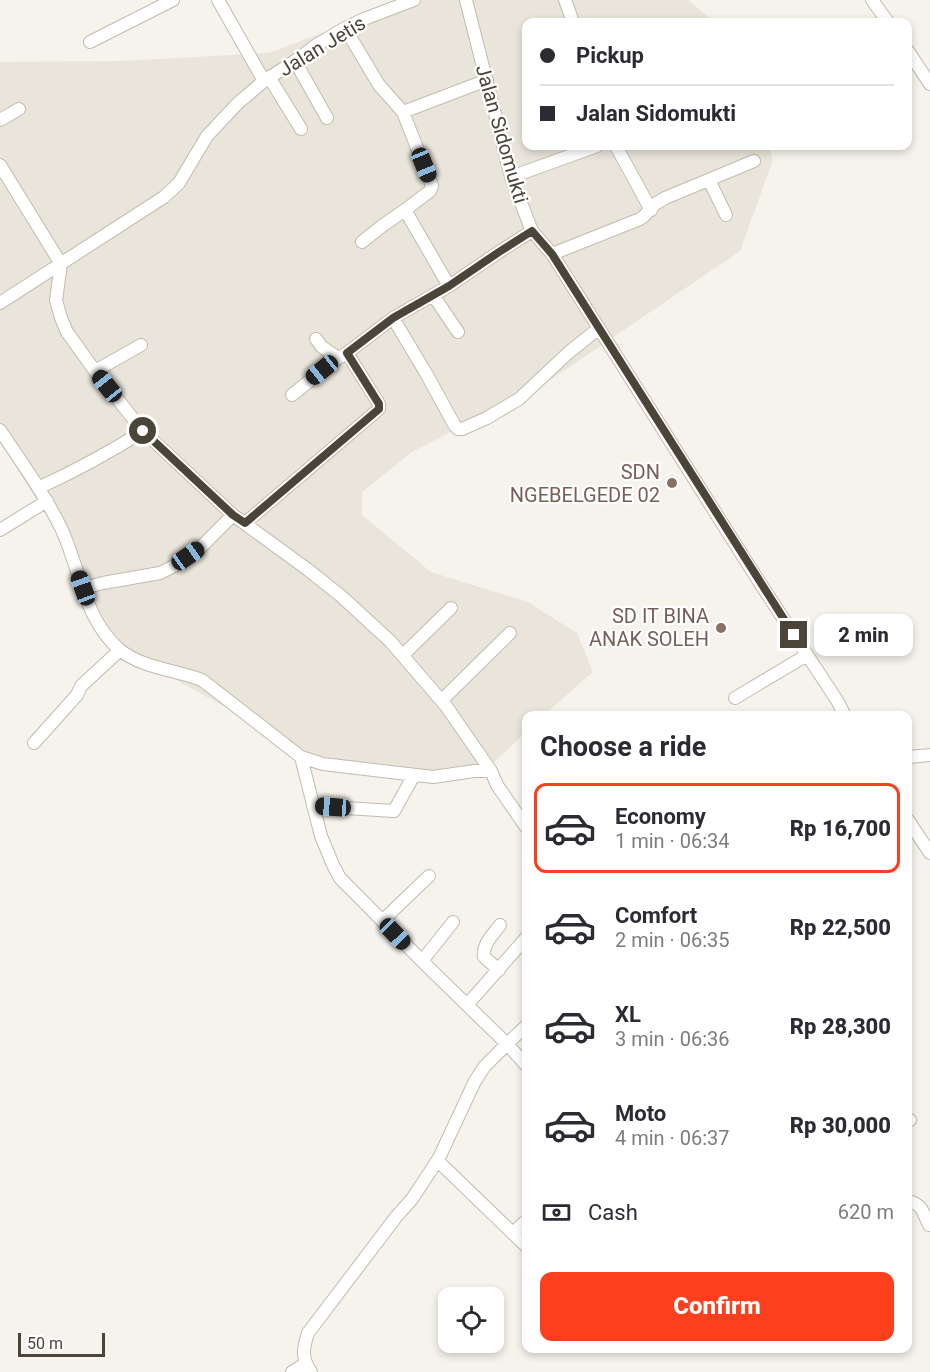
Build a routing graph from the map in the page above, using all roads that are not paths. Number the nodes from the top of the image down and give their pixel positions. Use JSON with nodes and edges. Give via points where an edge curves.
{"nodes":[{"id":1,"x":173,"y":0,"type":"edge"},
{"id":2,"x":414,"y":0,"type":"edge"},
{"id":3,"x":466,"y":0,"type":"edge"},
{"id":4,"x":565,"y":0,"type":"edge"},
{"id":5,"x":872,"y":0,"type":"edge"},
{"id":6,"x":222,"y":1,"type":"edge"},
{"id":7,"x":572,"y":18,"type":"edge"},
{"id":8,"x":885,"y":18,"type":"edge"},
{"id":9,"x":345,"y":28,"type":"junction"},
{"id":10,"x":90,"y":42,"type":"dead end"},
{"id":11,"x":912,"y":57,"type":"edge"},
{"id":12,"x":295,"y":61,"type":"junction"},
{"id":13,"x":267,"y":79,"type":"junction"},
{"id":14,"x":487,"y":80,"type":"junction"},
{"id":15,"x":930,"y":84,"type":"edge"},
{"id":16,"x":19,"y":109,"type":"dead end"},
{"id":17,"x":403,"y":112,"type":"junction"},
{"id":18,"x":327,"y":118,"type":"dead end"},
{"id":19,"x":0,"y":120,"type":"edge"},
{"id":20,"x":301,"y":129,"type":"dead end"},
{"id":21,"x":586,"y":150,"type":"edge"},
{"id":22,"x":618,"y":150,"type":"edge"},
{"id":23,"x":754,"y":161,"type":"dead end"},
{"id":24,"x":0,"y":165,"type":"edge"},
{"id":25,"x":511,"y":177,"type":"junction"},
{"id":26,"x":709,"y":180,"type":"junction"},
{"id":27,"x":405,"y":210,"type":"junction"},
{"id":28,"x":651,"y":210,"type":"junction"},
{"id":29,"x":726,"y":215,"type":"dead end"},
{"id":30,"x":532,"y":231,"type":"junction"},
{"id":31,"x":362,"y":242,"type":"dead end"},
{"id":32,"x":552,"y":254,"type":"junction"},
{"id":33,"x":61,"y":264,"type":"junction"},
{"id":34,"x":449,"y":286,"type":"junction"},
{"id":35,"x":433,"y":295,"type":"junction"},
{"id":36,"x":0,"y":303,"type":"edge"},
{"id":37,"x":393,"y":318,"type":"junction"},
{"id":38,"x":598,"y":328,"type":"junction"},
{"id":39,"x":458,"y":332,"type":"dead end"},
{"id":40,"x":316,"y":339,"type":"dead end"},
{"id":41,"x":141,"y":345,"type":"dead end"},
{"id":42,"x":342,"y":356,"type":"junction"},
{"id":43,"x":95,"y":371,"type":"junction"},
{"id":44,"x":292,"y":395,"type":"dead end"},
{"id":45,"x":0,"y":430,"type":"edge"},
{"id":46,"x":143,"y":431,"type":"junction"},
{"id":47,"x":38,"y":488,"type":"junction"},
{"id":48,"x":46,"y":501,"type":"junction"},
{"id":49,"x":233,"y":515,"type":"junction"},
{"id":50,"x":245,"y":523,"type":"junction"},
{"id":51,"x":0,"y":530,"type":"edge"},
{"id":52,"x":83,"y":588,"type":"junction"},
{"id":53,"x":451,"y":608,"type":"dead end"},
{"id":54,"x":510,"y":633,"type":"dead end"},
{"id":55,"x":120,"y":650,"type":"junction"},
{"id":56,"x":403,"y":655,"type":"junction"},
{"id":57,"x":807,"y":655,"type":"junction"},
{"id":58,"x":735,"y":698,"type":"dead end"},
{"id":59,"x":442,"y":700,"type":"junction"},
{"id":60,"x":842,"y":711,"type":"edge"},
{"id":61,"x":34,"y":742,"type":"dead end"},
{"id":62,"x":930,"y":755,"type":"edge"},
{"id":63,"x":912,"y":757,"type":"edge"},
{"id":64,"x":301,"y":758,"type":"junction"},
{"id":65,"x":491,"y":771,"type":"junction"},
{"id":66,"x":414,"y":775,"type":"junction"},
{"id":67,"x":313,"y":806,"type":"junction"},
{"id":68,"x":522,"y":821,"type":"edge"},
{"id":69,"x":912,"y":826,"type":"edge"},
{"id":70,"x":930,"y":853,"type":"edge"},
{"id":71,"x":429,"y":876,"type":"dead end"},
{"id":72,"x":382,"y":921,"type":"junction"},
{"id":73,"x":453,"y":922,"type":"dead end"},
{"id":74,"x":500,"y":925,"type":"dead end"},
{"id":75,"x":522,"y":943,"type":"edge"},
{"id":76,"x":422,"y":961,"type":"junction"},
{"id":77,"x":499,"y":970,"type":"junction"},
{"id":78,"x":467,"y":1005,"type":"junction"},
{"id":79,"x":522,"y":1030,"type":"edge"},
{"id":80,"x":507,"y":1044,"type":"junction"},
{"id":81,"x":522,"y":1061,"type":"edge"},
{"id":82,"x":438,"y":1161,"type":"junction"},
{"id":83,"x":912,"y":1202,"type":"edge"},
{"id":84,"x":522,"y":1225,"type":"edge"},
{"id":85,"x":929,"y":1225,"type":"edge"},
{"id":86,"x":513,"y":1233,"type":"junction"},
{"id":87,"x":522,"y":1242,"type":"edge"},
{"id":88,"x":308,"y":1368,"type":"edge"},
{"id":89,"x":292,"y":1372,"type":"edge"}],
"edges":[{"from":1,"to":10,"type":"street"},
{"from":2,"to":9,"type":"street","name":"Jalan Jetis"},
{"from":3,"to":14,"type":"street","name":"Jalan Sidomukti"},
{"from":4,"to":7,"type":"street"},
{"from":5,"to":8,"type":"street"},
{"from":6,"to":13,"type":"street"},
{"from":9,"to":12,"type":"street","name":"Jalan Jetis"},
{"from":9,"to":17,"type":"street","via":[[379,85]]},
{"from":11,"to":15,"type":"street"},
{"from":12,"to":13,"type":"street","name":"Jalan Jetis"},
{"from":12,"to":18,"type":"street"},
{"from":13,"to":20,"type":"street"},
{"from":13,"to":33,"type":"street","name":"Jalan Jetis","via":[[207,136],[179,183]]},
{"from":14,"to":17,"type":"street"},
{"from":14,"to":25,"type":"street","name":"Jalan Sidomukti"},
{"from":16,"to":19,"type":"street"},
{"from":17,"to":27,"type":"street","via":[[432,186]]},
{"from":21,"to":25,"type":"street"},
{"from":22,"to":28,"type":"street"},
{"from":23,"to":26,"type":"street"},
{"from":24,"to":33,"type":"street"},
{"from":25,"to":30,"type":"street","name":"Jalan Sidomukti"},
{"from":26,"to":28,"type":"street","via":[[666,198]]},
{"from":26,"to":29,"type":"street"},
{"from":27,"to":31,"type":"street"},
{"from":27,"to":34,"type":"street"},
{"from":28,"to":32,"type":"street","via":[[639,219]]},
{"from":30,"to":32,"type":"street","name":"Jalan Sidomukti"},
{"from":30,"to":34,"type":"street"},
{"from":32,"to":38,"type":"street","name":"Jalan Sidomukti"},
{"from":33,"to":36,"type":"street"},
{"from":33,"to":43,"type":"street","via":[[56,300],[61,318]]},
{"from":34,"to":35,"type":"street"},
{"from":35,"to":37,"type":"street"},
{"from":35,"to":39,"type":"street"},
{"from":37,"to":38,"type":"street","via":[[458,429],[519,399]]},
{"from":37,"to":42,"type":"street"},
{"from":38,"to":57,"type":"street","name":"Jalan Sidomukti"},
{"from":40,"to":42,"type":"street","via":[[322,347]]},
{"from":41,"to":43,"type":"street"},
{"from":42,"to":44,"type":"street"},
{"from":42,"to":50,"type":"street","via":[[379,409]]},
{"from":43,"to":46,"type":"street"},
{"from":45,"to":47,"type":"street"},
{"from":46,"to":47,"type":"street"},
{"from":46,"to":49,"type":"street"},
{"from":47,"to":48,"type":"street"},
{"from":48,"to":51,"type":"street"},
{"from":48,"to":52,"type":"street","via":[[62,529]]},
{"from":49,"to":50,"type":"street"},
{"from":49,"to":52,"type":"street","via":[[200,548],[160,573]]},
{"from":50,"to":56,"type":"street","via":[[308,568]]},
{"from":52,"to":55,"type":"street","via":[[95,619]]},
{"from":53,"to":56,"type":"street"},
{"from":54,"to":59,"type":"street"},
{"from":55,"to":61,"type":"street","via":[[81,686]]},
{"from":55,"to":64,"type":"street","via":[[167,671],[202,680]]},
{"from":56,"to":59,"type":"street"},
{"from":57,"to":58,"type":"street"},
{"from":57,"to":60,"type":"street","name":"Jalan Sidomukti"},
{"from":59,"to":65,"type":"street"},
{"from":62,"to":63,"type":"street"},
{"from":64,"to":66,"type":"street","via":[[323,765]]},
{"from":64,"to":67,"type":"street"},
{"from":65,"to":66,"type":"street"},
{"from":65,"to":68,"type":"street"},
{"from":66,"to":67,"type":"street","via":[[394,811]]},
{"from":67,"to":72,"type":"street","via":[[321,836],[340,878]]},
{"from":69,"to":70,"type":"street"},
{"from":71,"to":72,"type":"street"},
{"from":72,"to":76,"type":"street"},
{"from":73,"to":76,"type":"street"},
{"from":74,"to":77,"type":"street","via":[[483,953]]},
{"from":75,"to":77,"type":"street"},
{"from":76,"to":78,"type":"street"},
{"from":77,"to":78,"type":"street"},
{"from":78,"to":80,"type":"street"},
{"from":79,"to":80,"type":"street"},
{"from":80,"to":81,"type":"street"},
{"from":80,"to":82,"type":"street","via":[[474,1083]]},
{"from":82,"to":86,"type":"street"},
{"from":82,"to":88,"type":"street","via":[[309,1333],[303,1348]]},
{"from":83,"to":85,"type":"street","via":[[921,1208]]},
{"from":84,"to":86,"type":"street"},
{"from":86,"to":87,"type":"street"},
{"from":88,"to":89,"type":"street"}]}
